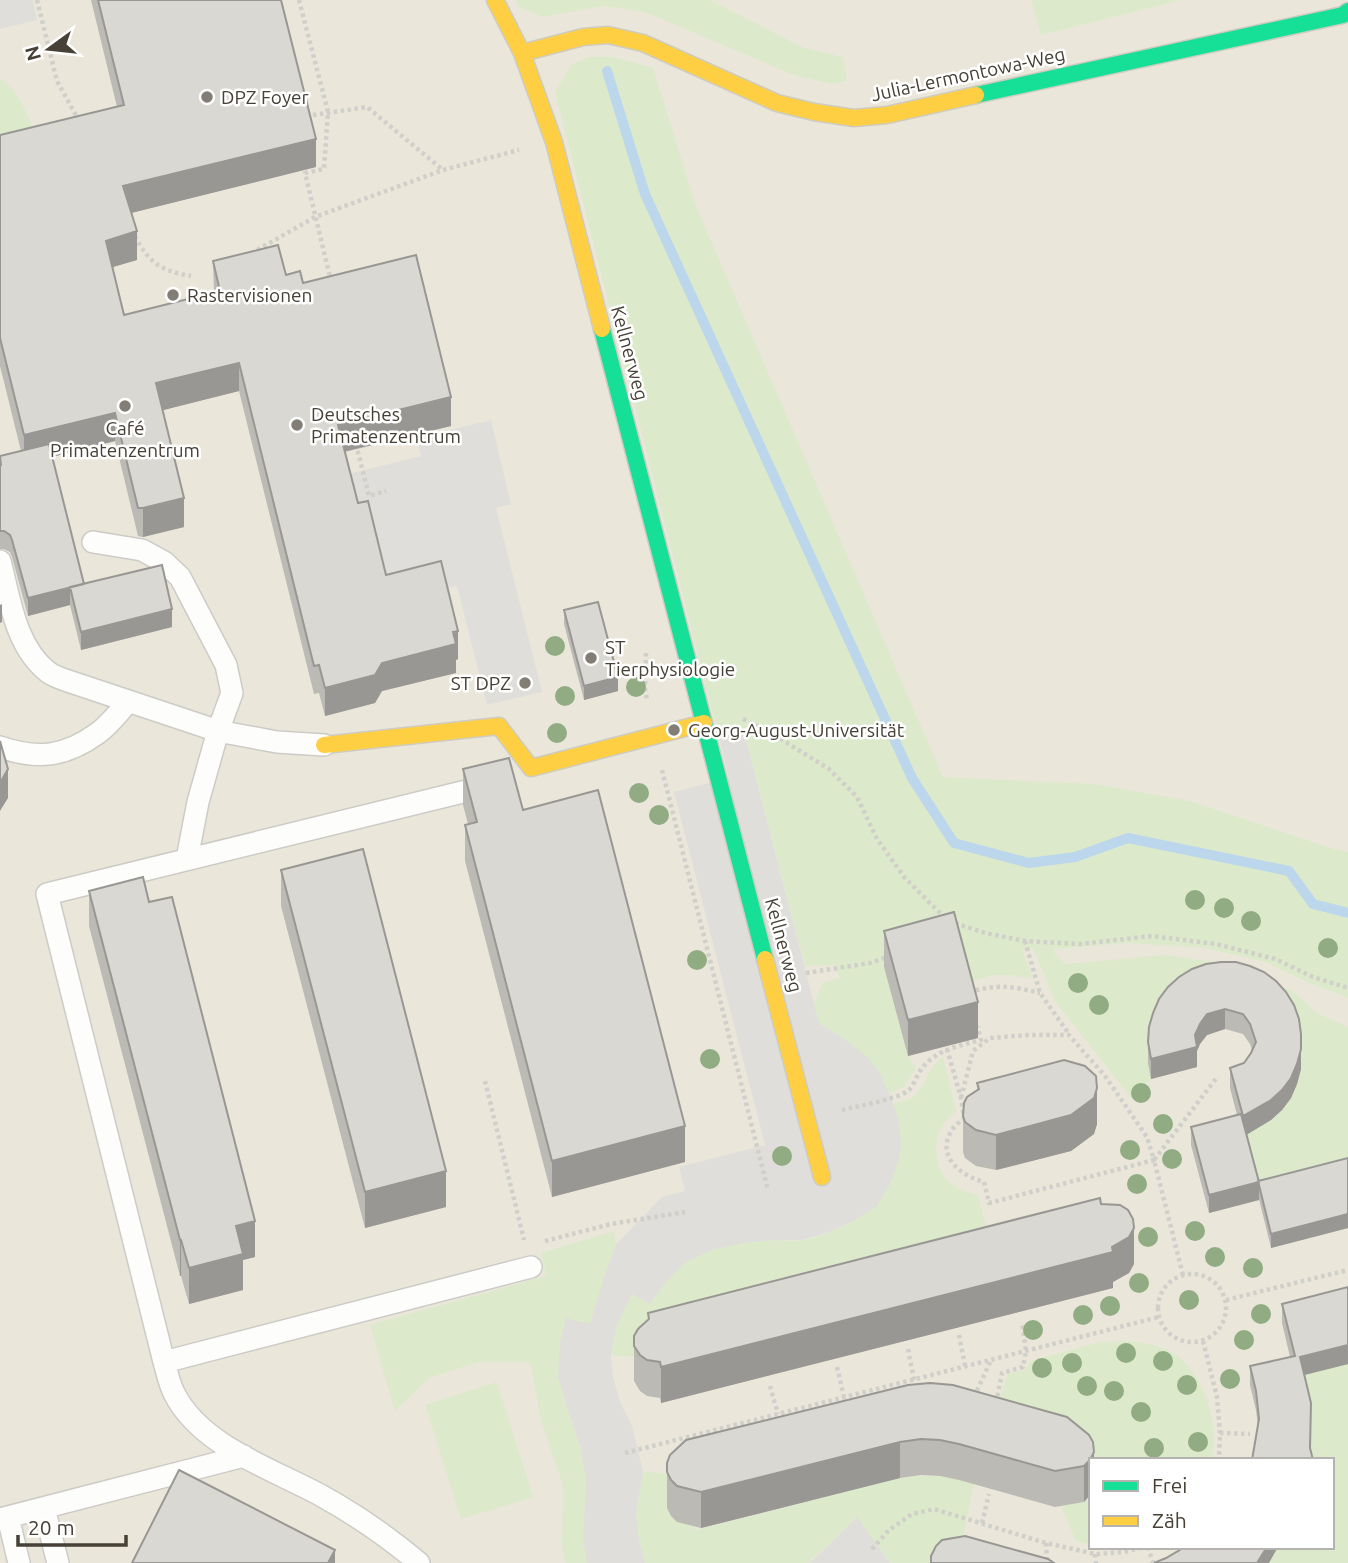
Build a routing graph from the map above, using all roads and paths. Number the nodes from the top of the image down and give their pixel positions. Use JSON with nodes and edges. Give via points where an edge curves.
{"nodes":[{"id":1,"x":37,"y":0,"type":"edge"},
{"id":2,"x":299,"y":0,"type":"edge"},
{"id":3,"x":495,"y":0,"type":"edge"},
{"id":4,"x":1348,"y":11,"type":"edge"},
{"id":5,"x":522,"y":53,"type":"junction"},
{"id":6,"x":328,"y":113,"type":"junction"},
{"id":7,"x":303,"y":116,"type":"edge"},
{"id":8,"x":84,"y":129,"type":"edge"},
{"id":9,"x":554,"y":142,"type":"junction"},
{"id":10,"x":443,"y":170,"type":"junction"},
{"id":11,"x":315,"y":217,"type":"junction"},
{"id":12,"x":132,"y":230,"type":"edge"},
{"id":13,"x":255,"y":266,"type":"edge"},
{"id":14,"x":191,"y":276,"type":"dead end"},
{"id":15,"x":334,"y":292,"type":"edge"},
{"id":16,"x":355,"y":443,"type":"edge"},
{"id":17,"x":386,"y":491,"type":"dead end"},
{"id":18,"x":93,"y":542,"type":"dead end"},
{"id":19,"x":0,"y":561,"type":"edge"},
{"id":20,"x":647,"y":646,"type":"dead end"},
{"id":21,"x":128,"y":702,"type":"junction"},
{"id":22,"x":704,"y":723,"type":"junction"},
{"id":23,"x":218,"y":732,"type":"junction"},
{"id":24,"x":654,"y":736,"type":"junction"},
{"id":25,"x":324,"y":746,"type":"joint"},
{"id":26,"x":0,"y":747,"type":"edge"},
{"id":27,"x":531,"y":768,"type":"junction"},
{"id":28,"x":187,"y":859,"type":"junction"},
{"id":29,"x":1025,"y":941,"type":"junction"},
{"id":30,"x":892,"y":955,"type":"edge"},
{"id":31,"x":771,"y":979,"type":"junction"},
{"id":32,"x":966,"y":981,"type":"edge"},
{"id":33,"x":1348,"y":989,"type":"edge"},
{"id":34,"x":968,"y":993,"type":"junction"},
{"id":35,"x":1040,"y":993,"type":"junction"},
{"id":36,"x":972,"y":1004,"type":"edge"},
{"id":37,"x":975,"y":1016,"type":"edge"},
{"id":38,"x":1069,"y":1035,"type":"junction"},
{"id":39,"x":947,"y":1049,"type":"junction"},
{"id":40,"x":1218,"y":1076,"type":"dead end"},
{"id":41,"x":485,"y":1081,"type":"dead end"},
{"id":42,"x":961,"y":1098,"type":"junction"},
{"id":43,"x":807,"y":1119,"type":"junction"},
{"id":44,"x":1154,"y":1160,"type":"junction"},
{"id":45,"x":822,"y":1177,"type":"dead end"},
{"id":46,"x":768,"y":1190,"type":"dead end"},
{"id":47,"x":685,"y":1212,"type":"dead end"},
{"id":48,"x":538,"y":1242,"type":"dead end"},
{"id":49,"x":526,"y":1246,"type":"dead end"},
{"id":50,"x":531,"y":1268,"type":"dead end"},
{"id":51,"x":1348,"y":1270,"type":"edge"},
{"id":52,"x":1183,"y":1275,"type":"junction"},
{"id":53,"x":1226,"y":1300,"type":"junction"},
{"id":54,"x":1159,"y":1317,"type":"junction"},
{"id":55,"x":1022,"y":1323,"type":"dead end"},
{"id":56,"x":959,"y":1335,"type":"edge"},
{"id":57,"x":1203,"y":1341,"type":"junction"},
{"id":58,"x":908,"y":1349,"type":"edge"},
{"id":59,"x":1026,"y":1351,"type":"junction"},
{"id":60,"x":991,"y":1360,"type":"junction"},
{"id":61,"x":164,"y":1362,"type":"junction"},
{"id":62,"x":965,"y":1366,"type":"junction"},
{"id":63,"x":837,"y":1367,"type":"edge"},
{"id":64,"x":928,"y":1376,"type":"junction"},
{"id":65,"x":914,"y":1380,"type":"junction"},
{"id":66,"x":770,"y":1386,"type":"edge"},
{"id":67,"x":931,"y":1387,"type":"edge"},
{"id":68,"x":844,"y":1397,"type":"junction"},
{"id":69,"x":970,"y":1404,"type":"edge"},
{"id":70,"x":846,"y":1408,"type":"edge"},
{"id":71,"x":995,"y":1411,"type":"edge"},
{"id":72,"x":778,"y":1414,"type":"junction"},
{"id":73,"x":780,"y":1424,"type":"edge"},
{"id":74,"x":1220,"y":1433,"type":"junction"},
{"id":75,"x":1250,"y":1434,"type":"dead end"},
{"id":76,"x":625,"y":1453,"type":"dead end"},
{"id":77,"x":244,"y":1457,"type":"junction"},
{"id":78,"x":1219,"y":1458,"type":"edge"},
{"id":79,"x":989,"y":1494,"type":"edge"},
{"id":80,"x":44,"y":1508,"type":"junction"},
{"id":81,"x":4,"y":1518,"type":"edge"},
{"id":82,"x":982,"y":1523,"type":"junction"},
{"id":83,"x":1046,"y":1543,"type":"junction"},
{"id":84,"x":872,"y":1549,"type":"dead end"},
{"id":85,"x":1137,"y":1549,"type":"edge"},
{"id":86,"x":1095,"y":1554,"type":"junction"},
{"id":87,"x":19,"y":1563,"type":"edge"},
{"id":88,"x":58,"y":1563,"type":"edge"},
{"id":89,"x":419,"y":1563,"type":"edge"},
{"id":90,"x":1048,"y":1563,"type":"edge"},
{"id":91,"x":1096,"y":1563,"type":"edge"}],
"edges":[{"from":1,"to":8,"type":"path","via":[[57,82]]},
{"from":2,"to":6,"type":"path"},
{"from":3,"to":5,"type":"street","name":"Kellnerweg"},
{"from":4,"to":5,"type":"street","name":"Julia-Lermontowa-Weg","via":[[887,115],[854,118],[777,103],[675,55],[608,35]]},
{"from":5,"to":9,"type":"street","name":"Kellnerweg"},
{"from":6,"to":7,"type":"path"},
{"from":6,"to":10,"type":"path","via":[[367,107]]},
{"from":6,"to":11,"type":"path","via":[[324,169],[305,173]]},
{"from":9,"to":10,"type":"path"},
{"from":9,"to":22,"type":"street","name":"Kellnerweg"},
{"from":10,"to":11,"type":"path"},
{"from":11,"to":13,"type":"path","via":[[252,253]]},
{"from":11,"to":15,"type":"path"},
{"from":12,"to":14,"type":"path","via":[[161,268]]},
{"from":16,"to":17,"type":"path","via":[[369,496]]},
{"from":18,"to":23,"type":"lane","via":[[142,550],[180,577],[226,665],[232,693]]},
{"from":19,"to":21,"type":"lane","via":[[16,623],[36,659],[49,673]]},
{"from":20,"to":24,"type":"path","via":[[645,688]]},
{"from":21,"to":23,"type":"lane"},
{"from":21,"to":26,"type":"lane","via":[[100,732],[61,752],[40,756]]},
{"from":22,"to":24,"type":"street"},
{"from":22,"to":29,"type":"path","via":[[741,718],[829,769],[857,797],[877,839],[905,878],[946,919]]},
{"from":22,"to":31,"type":"street","name":"Kellnerweg"},
{"from":23,"to":25,"type":"lane"},
{"from":23,"to":28,"type":"lane"},
{"from":24,"to":27,"type":"street"},
{"from":24,"to":46,"type":"path"},
{"from":25,"to":27,"type":"street","via":[[499,726]]},
{"from":27,"to":28,"type":"lane","via":[[504,781]]},
{"from":28,"to":61,"type":"lane","via":[[47,894]]},
{"from":29,"to":33,"type":"path","via":[[1080,944],[1152,936],[1216,944],[1275,959]]},
{"from":29,"to":35,"type":"path"},
{"from":30,"to":31,"type":"path","via":[[870,963]]},
{"from":31,"to":43,"type":"street","name":"Kellnerweg"},
{"from":32,"to":34,"type":"path"},
{"from":34,"to":35,"type":"path","via":[[990,986]]},
{"from":34,"to":36,"type":"path"},
{"from":35,"to":38,"type":"path"},
{"from":37,"to":39,"type":"path","via":[[981,1040]]},
{"from":38,"to":42,"type":"path","via":[[990,1038],[973,1051]]},
{"from":38,"to":44,"type":"path","via":[[1105,1076],[1147,1137]]},
{"from":39,"to":42,"type":"path"},
{"from":39,"to":43,"type":"path","via":[[932,1058],[902,1094]]},
{"from":40,"to":44,"type":"path"},
{"from":41,"to":49,"type":"path"},
{"from":42,"to":44,"type":"path","via":[[964,1118],[947,1142],[949,1157],[958,1170],[984,1182],[989,1203]]},
{"from":43,"to":45,"type":"street","name":"Kellnerweg"},
{"from":44,"to":52,"type":"path"},
{"from":47,"to":48,"type":"path"},
{"from":50,"to":61,"type":"lane"},
{"from":51,"to":53,"type":"path"},
{"from":52,"to":53,"type":"path","via":[[1201,1275],[1217,1284]]},
{"from":52,"to":54,"type":"path","via":[[1168,1284],[1160,1300]]},
{"from":53,"to":57,"type":"path","via":[[1226,1317],[1217,1332]]},
{"from":54,"to":57,"type":"path","via":[[1168,1333],[1185,1342]]},
{"from":54,"to":59,"type":"path"},
{"from":55,"to":59,"type":"path"},
{"from":56,"to":62,"type":"path"},
{"from":57,"to":74,"type":"path"},
{"from":58,"to":65,"type":"path"},
{"from":59,"to":60,"type":"path"},
{"from":59,"to":71,"type":"path","via":[[1023,1367],[1002,1374]]},
{"from":60,"to":62,"type":"path"},
{"from":60,"to":69,"type":"path"},
{"from":61,"to":77,"type":"lane","via":[[174,1392],[192,1418]]},
{"from":62,"to":64,"type":"path"},
{"from":63,"to":68,"type":"path"},
{"from":64,"to":65,"type":"path"},
{"from":64,"to":67,"type":"path"},
{"from":65,"to":68,"type":"path"},
{"from":66,"to":72,"type":"path"},
{"from":68,"to":70,"type":"path"},
{"from":68,"to":72,"type":"path"},
{"from":72,"to":73,"type":"path"},
{"from":72,"to":76,"type":"path"},
{"from":74,"to":75,"type":"path"},
{"from":74,"to":78,"type":"path"},
{"from":77,"to":80,"type":"lane"},
{"from":77,"to":89,"type":"lane","via":[[368,1523]]},
{"from":79,"to":82,"type":"path"},
{"from":80,"to":81,"type":"lane"},
{"from":80,"to":88,"type":"lane"},
{"from":81,"to":87,"type":"lane"},
{"from":82,"to":83,"type":"path"},
{"from":82,"to":84,"type":"path","via":[[934,1509],[912,1514]]},
{"from":83,"to":86,"type":"path"},
{"from":83,"to":90,"type":"path"},
{"from":85,"to":86,"type":"path"},
{"from":86,"to":91,"type":"path"}]}
